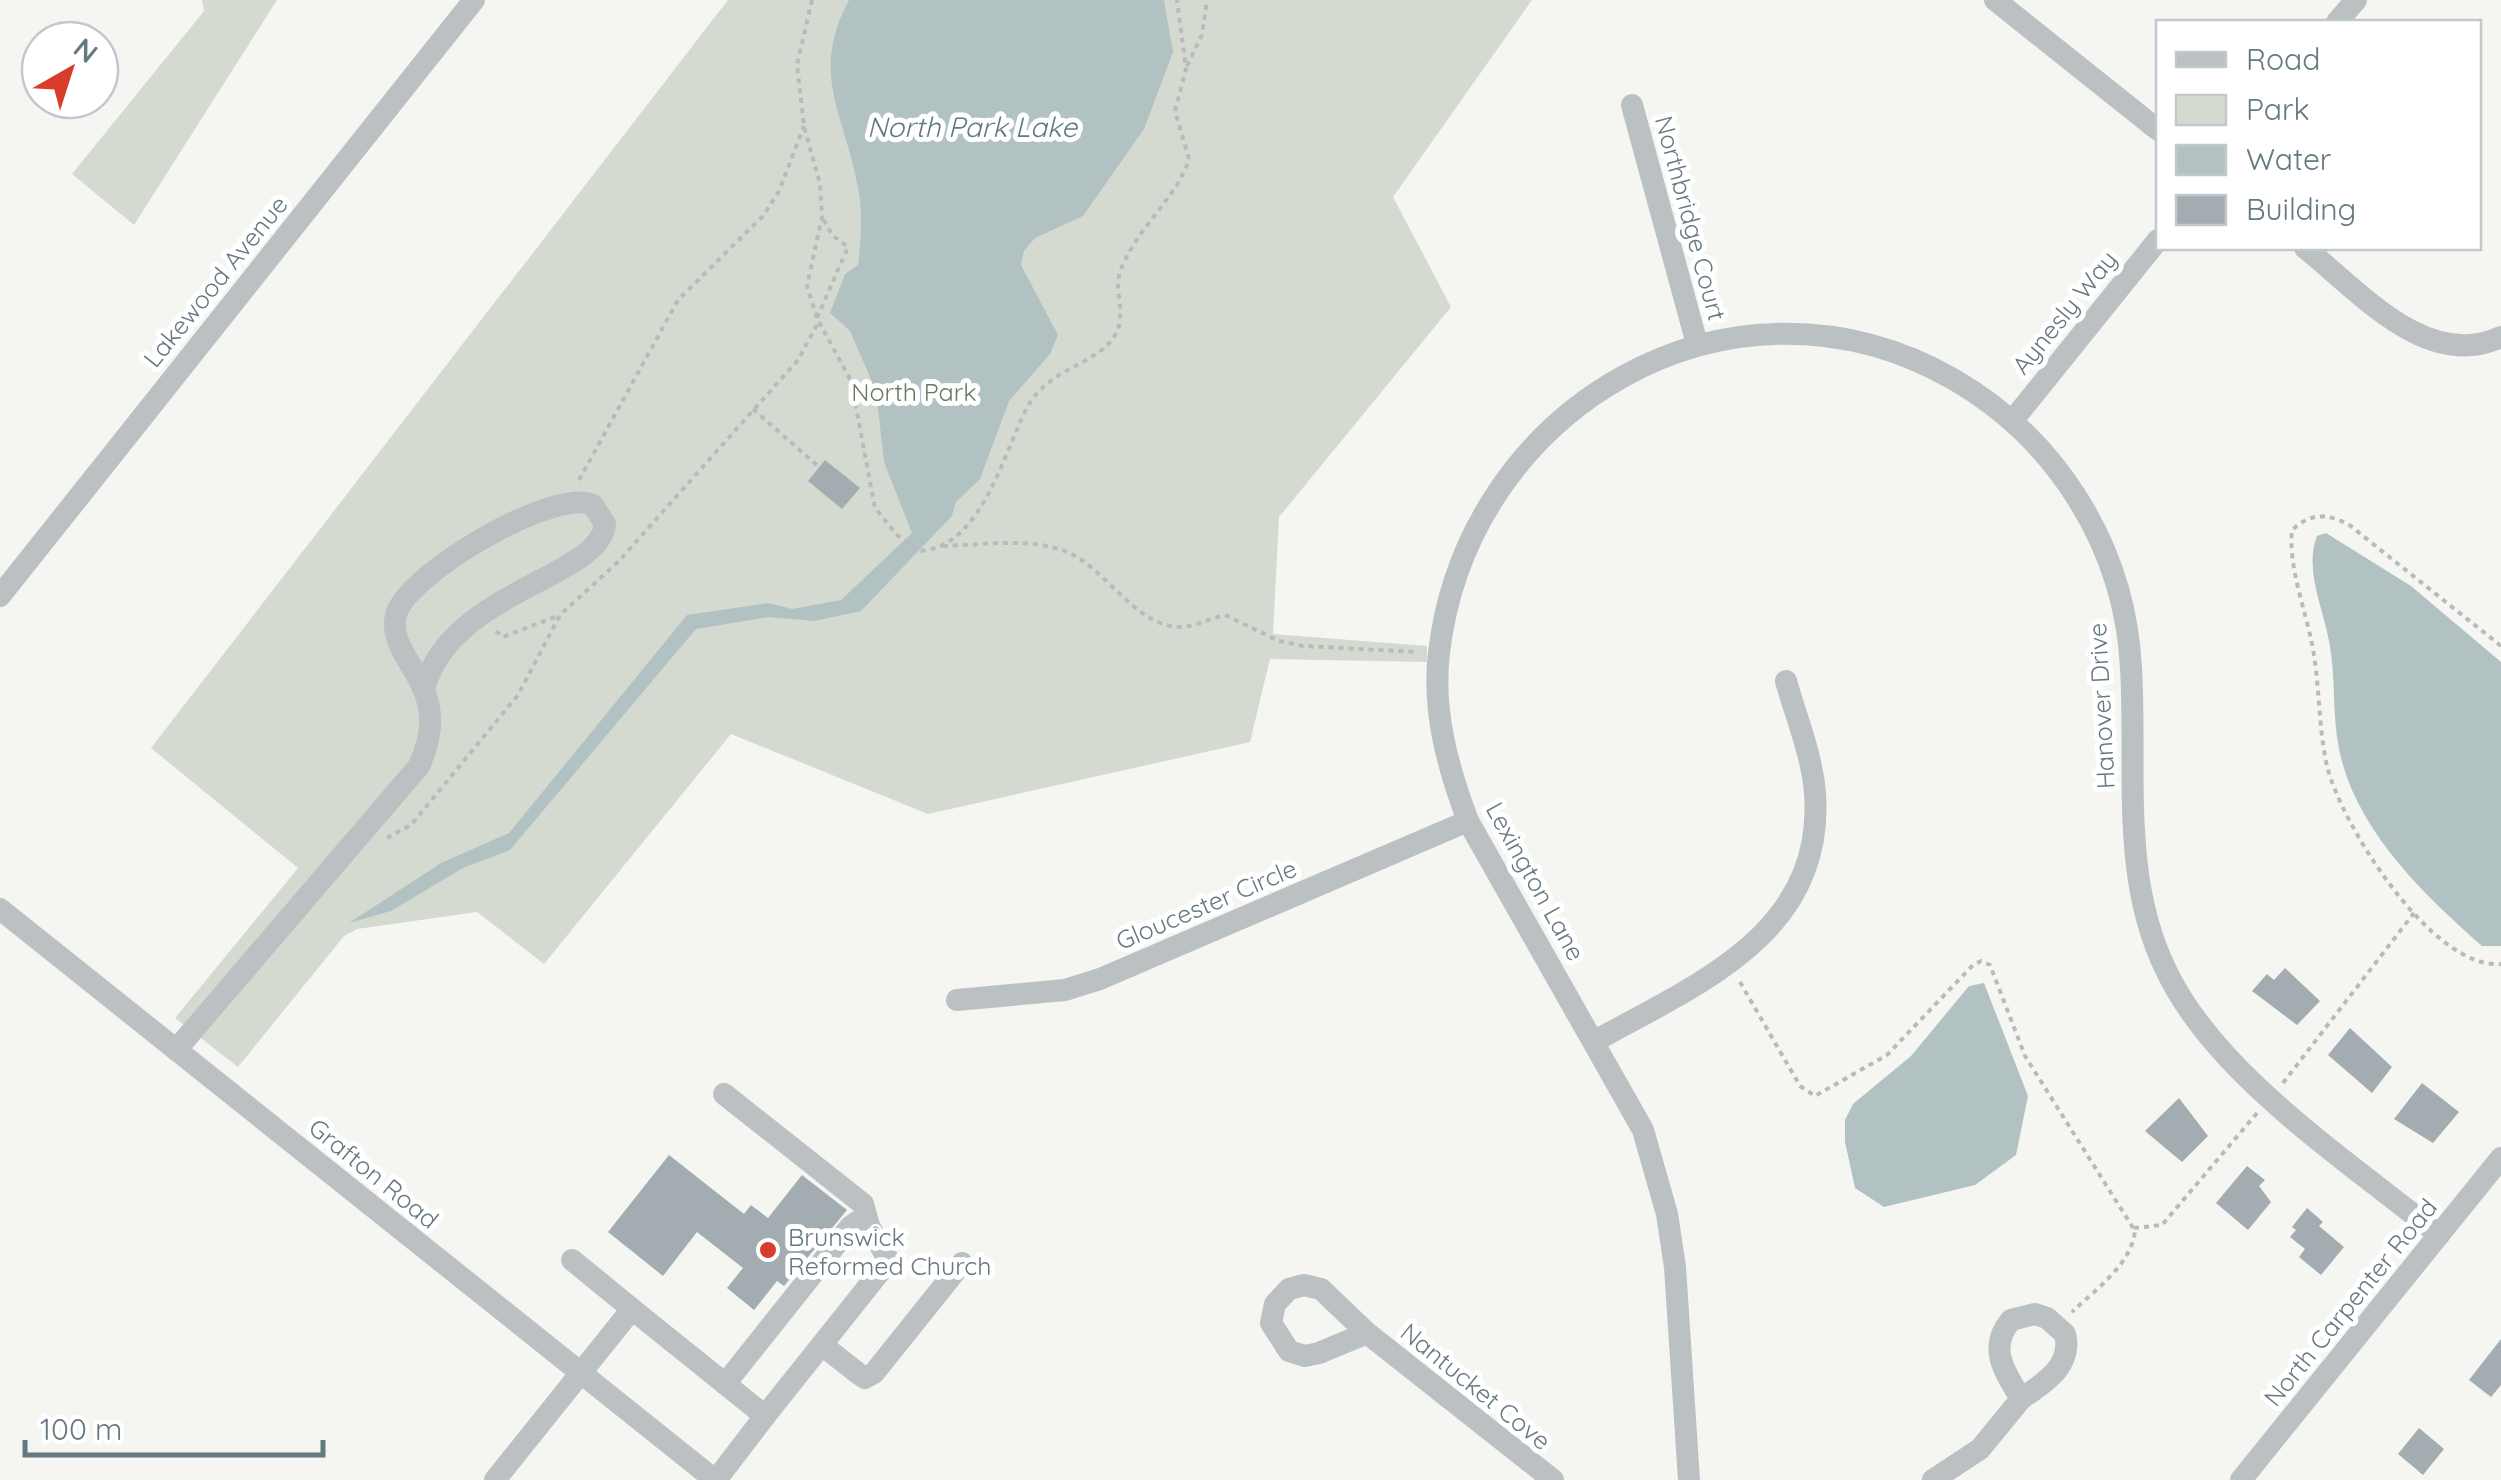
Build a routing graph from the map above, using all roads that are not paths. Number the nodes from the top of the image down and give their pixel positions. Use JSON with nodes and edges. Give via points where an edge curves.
{"nodes":[{"id":1,"x":474,"y":0,"type":"edge"},
{"id":2,"x":1995,"y":0,"type":"edge"},
{"id":3,"x":2356,"y":0,"type":"edge"},
{"id":4,"x":2339,"y":20,"type":"edge"},
{"id":5,"x":1632,"y":106,"type":"dead end"},
{"id":6,"x":2156,"y":128,"type":"edge"},
{"id":7,"x":2156,"y":242,"type":"edge"},
{"id":8,"x":2309,"y":250,"type":"edge"},
{"id":9,"x":2501,"y":337,"type":"edge"},
{"id":10,"x":1697,"y":344,"type":"junction"},
{"id":11,"x":2012,"y":420,"type":"junction"},
{"id":12,"x":0,"y":596,"type":"edge"},
{"id":13,"x":1786,"y":681,"type":"dead end"},
{"id":14,"x":424,"y":686,"type":"junction"},
{"id":15,"x":1468,"y":822,"type":"junction"},
{"id":16,"x":1,"y":911,"type":"edge"},
{"id":17,"x":957,"y":1000,"type":"dead end"},
{"id":18,"x":1595,"y":1041,"type":"junction"},
{"id":19,"x":176,"y":1050,"type":"junction"},
{"id":20,"x":724,"y":1094,"type":"dead end"},
{"id":21,"x":2501,"y":1158,"type":"edge"},
{"id":22,"x":870,"y":1226,"type":"junction"},
{"id":23,"x":2439,"y":1235,"type":"junction"},
{"id":24,"x":572,"y":1260,"type":"dead end"},
{"id":25,"x":962,"y":1264,"type":"dead end"},
{"id":26,"x":632,"y":1309,"type":"junction"},
{"id":27,"x":1366,"y":1332,"type":"dead end"},
{"id":28,"x":822,"y":1345,"type":"junction"},
{"id":29,"x":580,"y":1373,"type":"junction"},
{"id":30,"x":725,"y":1384,"type":"junction"},
{"id":31,"x":2021,"y":1399,"type":"junction"},
{"id":32,"x":765,"y":1416,"type":"junction"},
{"id":33,"x":495,"y":1480,"type":"edge"},
{"id":34,"x":715,"y":1480,"type":"edge"},
{"id":35,"x":1553,"y":1480,"type":"edge"},
{"id":36,"x":1689,"y":1480,"type":"edge"},
{"id":37,"x":1933,"y":1480,"type":"edge"},
{"id":38,"x":2241,"y":1480,"type":"edge"}],
"edges":[{"from":1,"to":12,"type":"street","name":"Lakewood Avenue"},
{"from":2,"to":6,"type":"street"},
{"from":3,"to":4,"type":"street"},
{"from":5,"to":10,"type":"street","name":"Northbridge Court"},
{"from":7,"to":11,"type":"street","name":"Aynesly Way"},
{"from":8,"to":9,"type":"street","via":[[2428,340],[2471,346]]},
{"from":10,"to":11,"type":"street","name":"Hanover Drive","via":[[1785,335],[1869,346],[1949,377]]},
{"from":10,"to":15,"type":"street","name":"Lexington Lane","via":[[1618,378],[1549,428],[1495,493],[1458,567],[1437,695]]},
{"from":11,"to":23,"type":"street","name":"Hanover Drive","via":[[2064,477],[2118,587],[2131,666],[2134,849],[2150,931],[2166,970],[2191,1014],[2236,1068]]},
{"from":13,"to":18,"type":"street","via":[[1811,764],[1814,830],[1800,877],[1778,918],[1730,964]]},
{"from":14,"to":14,"type":"street","via":[[395,622],[409,590],[513,523],[574,499],[593,505],[604,535],[593,551],[477,616],[442,647]]},
{"from":14,"to":19,"type":"street","via":[[431,724],[419,766]]},
{"from":15,"to":17,"type":"street","name":"Gloucester Circle","via":[[1100,980],[1065,990]]},
{"from":15,"to":18,"type":"street","name":"Lexington Lane"},
{"from":16,"to":19,"type":"street","name":"Grafton Road"},
{"from":18,"to":36,"type":"street","name":"Lexington Lane","via":[[1643,1130],[1667,1214]]},
{"from":19,"to":29,"type":"street","name":"Grafton Road"},
{"from":20,"to":22,"type":"street","via":[[862,1204]]},
{"from":21,"to":23,"type":"street","name":"North Carpenter Road"},
{"from":22,"to":28,"type":"street","via":[[888,1259]]},
{"from":22,"to":30,"type":"street","via":[[857,1222],[850,1228]]},
{"from":23,"to":38,"type":"street","name":"North Carpenter Road"},
{"from":24,"to":26,"type":"street"},
{"from":25,"to":28,"type":"street","via":[[866,1378]]},
{"from":26,"to":29,"type":"street"},
{"from":26,"to":30,"type":"street"},
{"from":27,"to":35,"type":"street","name":"Nantucket Cove"},
{"from":28,"to":32,"type":"street"},
{"from":29,"to":33,"type":"street"},
{"from":29,"to":34,"type":"street","name":"Grafton Road"},
{"from":30,"to":32,"type":"street"},
{"from":31,"to":31,"type":"street","via":[[2000,1362],[2004,1329],[2022,1315],[2036,1314],[2065,1334],[2066,1356]]},
{"from":31,"to":37,"type":"street","via":[[1993,1437]]},
{"from":32,"to":34,"type":"street"}]}
